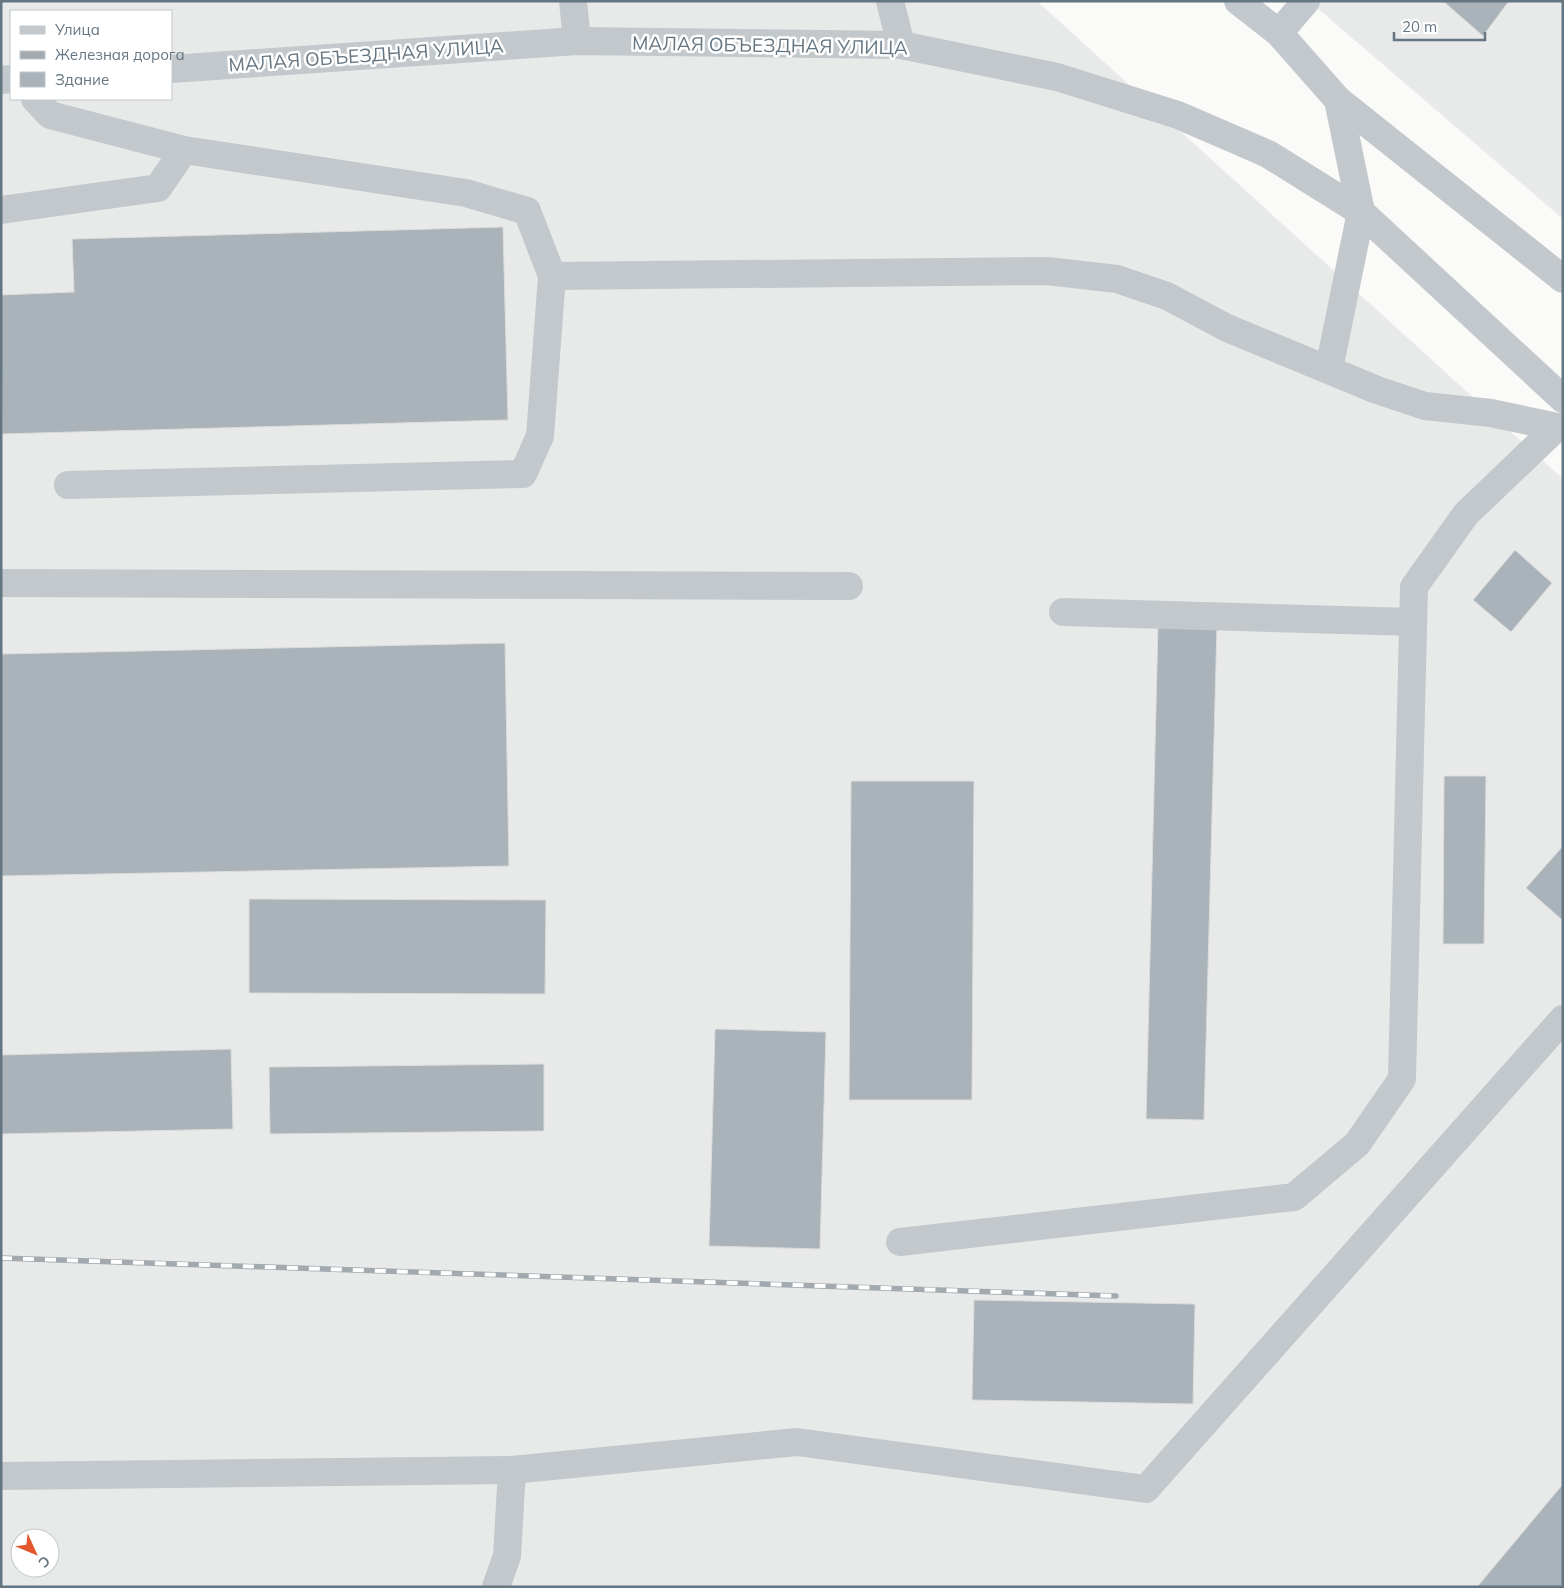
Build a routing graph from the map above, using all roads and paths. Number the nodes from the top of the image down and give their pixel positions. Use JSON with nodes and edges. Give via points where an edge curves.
{"nodes":[{"id":1,"x":573,"y":1,"type":"edge"},
{"id":2,"x":890,"y":1,"type":"edge"},
{"id":3,"x":1238,"y":1,"type":"edge"},
{"id":4,"x":1306,"y":1,"type":"edge"},
{"id":5,"x":1278,"y":33,"type":"junction"},
{"id":6,"x":577,"y":41,"type":"junction"},
{"id":7,"x":901,"y":45,"type":"junction"},
{"id":8,"x":172,"y":68,"type":"edge"},
{"id":9,"x":37,"y":100,"type":"edge"},
{"id":10,"x":1338,"y":100,"type":"junction"},
{"id":11,"x":184,"y":150,"type":"junction"},
{"id":12,"x":1,"y":210,"type":"edge"},
{"id":13,"x":1361,"y":212,"type":"junction"},
{"id":14,"x":552,"y":276,"type":"junction"},
{"id":15,"x":1563,"y":279,"type":"edge"},
{"id":16,"x":1328,"y":369,"type":"junction"},
{"id":17,"x":1563,"y":399,"type":"edge"},
{"id":18,"x":1560,"y":427,"type":"edge"},
{"id":19,"x":68,"y":486,"type":"dead end"},
{"id":20,"x":1,"y":583,"type":"edge"},
{"id":21,"x":849,"y":586,"type":"dead end"},
{"id":22,"x":1063,"y":612,"type":"dead end"},
{"id":23,"x":1413,"y":622,"type":"junction"},
{"id":24,"x":1563,"y":1019,"type":"edge"},
{"id":25,"x":900,"y":1242,"type":"dead end"},
{"id":26,"x":512,"y":1470,"type":"junction"},
{"id":27,"x":1,"y":1476,"type":"edge"},
{"id":28,"x":496,"y":1587,"type":"edge"}],
"edges":[{"from":1,"to":6,"type":"street"},
{"from":2,"to":7,"type":"street"},
{"from":3,"to":5,"type":"street"},
{"from":4,"to":5,"type":"street"},
{"from":5,"to":10,"type":"street"},
{"from":6,"to":7,"type":"street","name":"МАЛАЯ ОБЪЕЗДНАЯ УЛИЦА"},
{"from":6,"to":8,"type":"street","name":"МАЛАЯ ОБЪЕЗДНАЯ УЛИЦА"},
{"from":7,"to":13,"type":"street","name":"МАЛАЯ ОБЪЕЗДНАЯ УЛИЦА","via":[[1056,77],[1178,115],[1268,154]]},
{"from":9,"to":11,"type":"street","via":[[50,116]]},
{"from":10,"to":13,"type":"street"},
{"from":10,"to":15,"type":"street"},
{"from":11,"to":12,"type":"street","via":[[158,188]]},
{"from":11,"to":14,"type":"street","via":[[466,193],[527,211]]},
{"from":13,"to":16,"type":"street"},
{"from":13,"to":17,"type":"street","name":"МАЛАЯ ОБЪЕЗДНАЯ УЛИЦА"},
{"from":14,"to":16,"type":"street","via":[[1055,272],[1117,279],[1167,296],[1227,328]]},
{"from":14,"to":19,"type":"street","via":[[540,436],[522,474]]},
{"from":16,"to":18,"type":"street","via":[[1425,406],[1491,412]]},
{"from":18,"to":23,"type":"street","via":[[1466,514],[1414,587]]},
{"from":20,"to":21,"type":"street"},
{"from":22,"to":23,"type":"street"},
{"from":23,"to":25,"type":"street","via":[[1402,1079],[1357,1144],[1294,1197]]},
{"from":24,"to":26,"type":"street","via":[[1146,1489],[797,1442]]},
{"from":26,"to":27,"type":"street"},
{"from":26,"to":28,"type":"street","via":[[507,1556]]}]}
